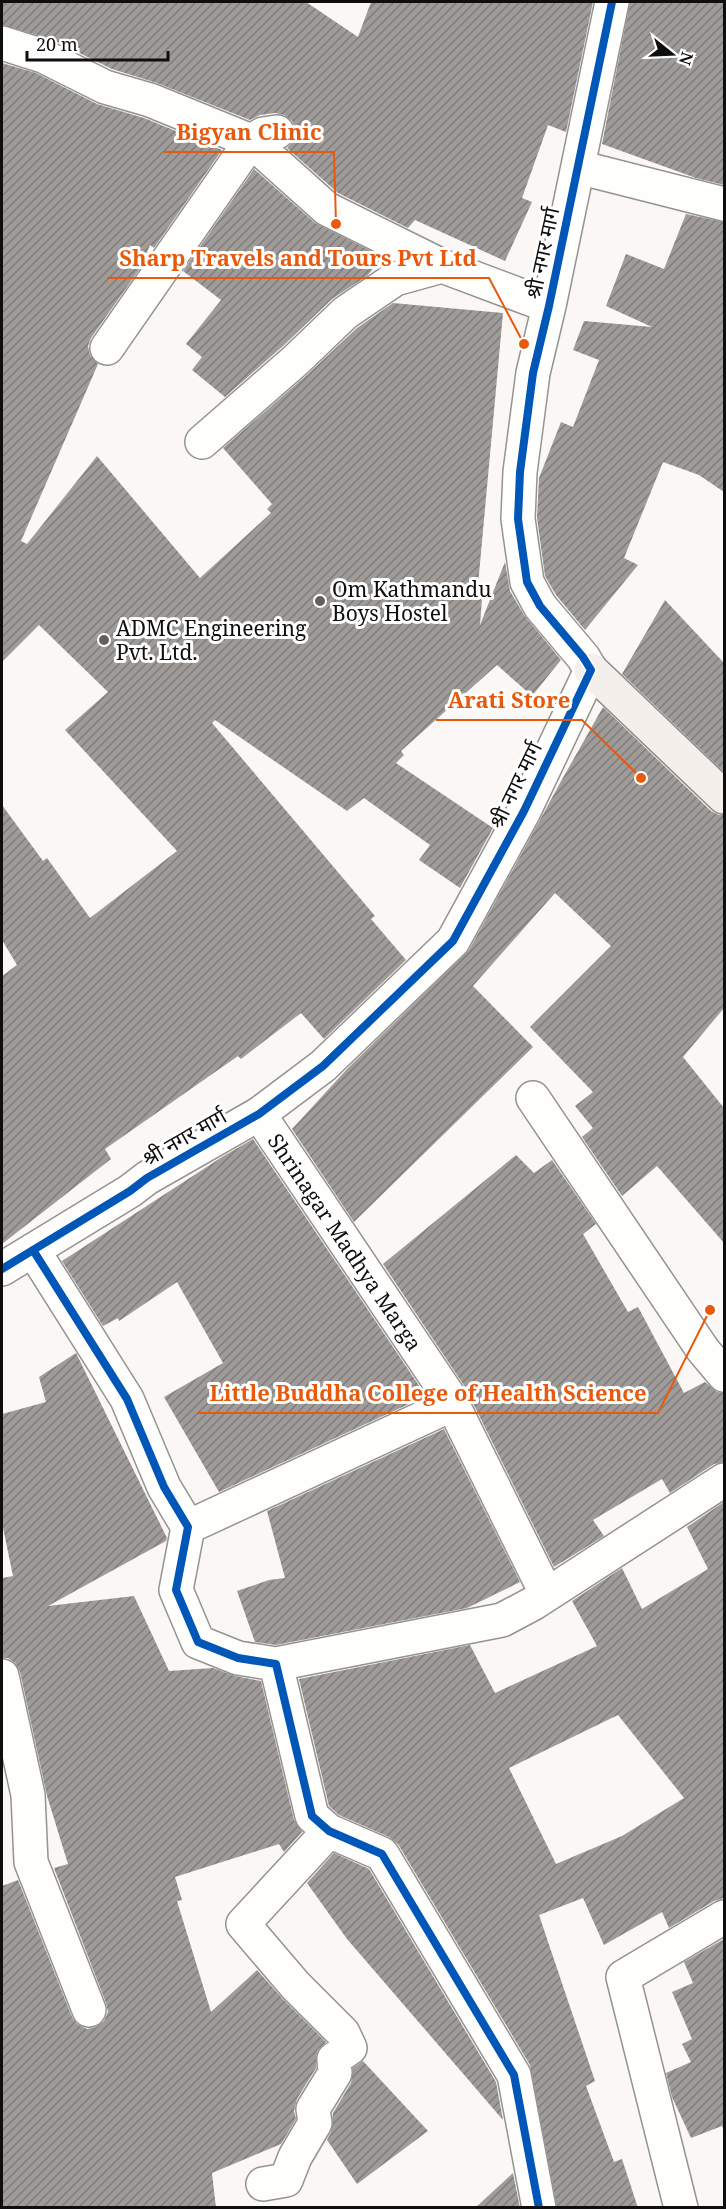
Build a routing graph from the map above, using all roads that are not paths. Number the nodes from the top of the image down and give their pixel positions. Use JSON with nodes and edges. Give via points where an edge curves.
{"nodes":[{"id":1,"x":612,"y":2,"type":"edge"},
{"id":2,"x":2,"y":43,"type":"edge"},
{"id":3,"x":264,"y":136,"type":"junction"},
{"id":4,"x":578,"y":167,"type":"junction"},
{"id":5,"x":724,"y":204,"type":"edge"},
{"id":6,"x":442,"y":266,"type":"junction"},
{"id":7,"x":549,"y":306,"type":"junction"},
{"id":8,"x":107,"y":348,"type":"dead end"},
{"id":9,"x":202,"y":442,"type":"dead end"},
{"id":10,"x":591,"y":670,"type":"junction"},
{"id":11,"x":724,"y":797,"type":"edge"},
{"id":12,"x":533,"y":1098,"type":"dead end"},
{"id":13,"x":259,"y":1114,"type":"junction"},
{"id":14,"x":33,"y":1250,"type":"junction"},
{"id":15,"x":2,"y":1269,"type":"edge"},
{"id":16,"x":724,"y":1375,"type":"edge"},
{"id":17,"x":451,"y":1405,"type":"junction"},
{"id":18,"x":724,"y":1480,"type":"edge"},
{"id":19,"x":188,"y":1527,"type":"junction"},
{"id":20,"x":546,"y":1593,"type":"junction"},
{"id":21,"x":276,"y":1664,"type":"junction"},
{"id":22,"x":2,"y":1676,"type":"edge"},
{"id":23,"x":329,"y":1831,"type":"junction"},
{"id":24,"x":724,"y":1917,"type":"edge"},
{"id":25,"x":88,"y":2010,"type":"dead end"},
{"id":26,"x":263,"y":2184,"type":"dead end"},
{"id":27,"x":539,"y":2208,"type":"edge"},
{"id":28,"x":681,"y":2208,"type":"edge"}],
"edges":[{"from":1,"to":4,"type":"street","name":"श्री नगर मार्ग"},
{"from":2,"to":3,"type":"street","via":[[44,56],[105,87]]},
{"from":3,"to":6,"type":"street","via":[[327,208]]},
{"from":3,"to":8,"type":"street"},
{"from":4,"to":5,"type":"street"},
{"from":4,"to":7,"type":"street","name":"श्री नगर मार्ग"},
{"from":6,"to":7,"type":"street"},
{"from":6,"to":9,"type":"street","via":[[395,279],[345,313]]},
{"from":7,"to":10,"type":"street","name":"श्री नगर मार्ग","via":[[533,373],[518,519],[527,582],[540,606]]},
{"from":10,"to":11,"type":"street"},
{"from":10,"to":13,"type":"street","name":"श्री नगर मार्ग","via":[[524,811],[453,941],[324,1066]]},
{"from":12,"to":16,"type":"street","via":[[703,1350]]},
{"from":13,"to":14,"type":"street","name":"श्री नगर मार्ग"},
{"from":13,"to":17,"type":"street","name":"Shrinagar Madhya Marga","via":[[448,1395]]},
{"from":14,"to":15,"type":"street","name":"श्री नगर मार्ग"},
{"from":14,"to":19,"type":"street","via":[[127,1399],[164,1487]]},
{"from":17,"to":19,"type":"street"},
{"from":17,"to":20,"type":"street","name":"Shrinagar Madhya Marga"},
{"from":18,"to":20,"type":"street"},
{"from":19,"to":21,"type":"street","via":[[176,1590],[198,1642],[238,1658]]},
{"from":20,"to":21,"type":"street","via":[[502,1620]]},
{"from":21,"to":23,"type":"street","via":[[312,1816]]},
{"from":22,"to":25,"type":"street","via":[[28,1794],[31,1862]]},
{"from":23,"to":26,"type":"street","via":[[243,1924],[343,2033],[350,2048],[334,2059],[335,2073],[313,2109],[315,2123],[286,2180]]},
{"from":23,"to":27,"type":"street","via":[[382,1854],[514,2075]]},
{"from":24,"to":28,"type":"street","via":[[623,1977]]}]}
